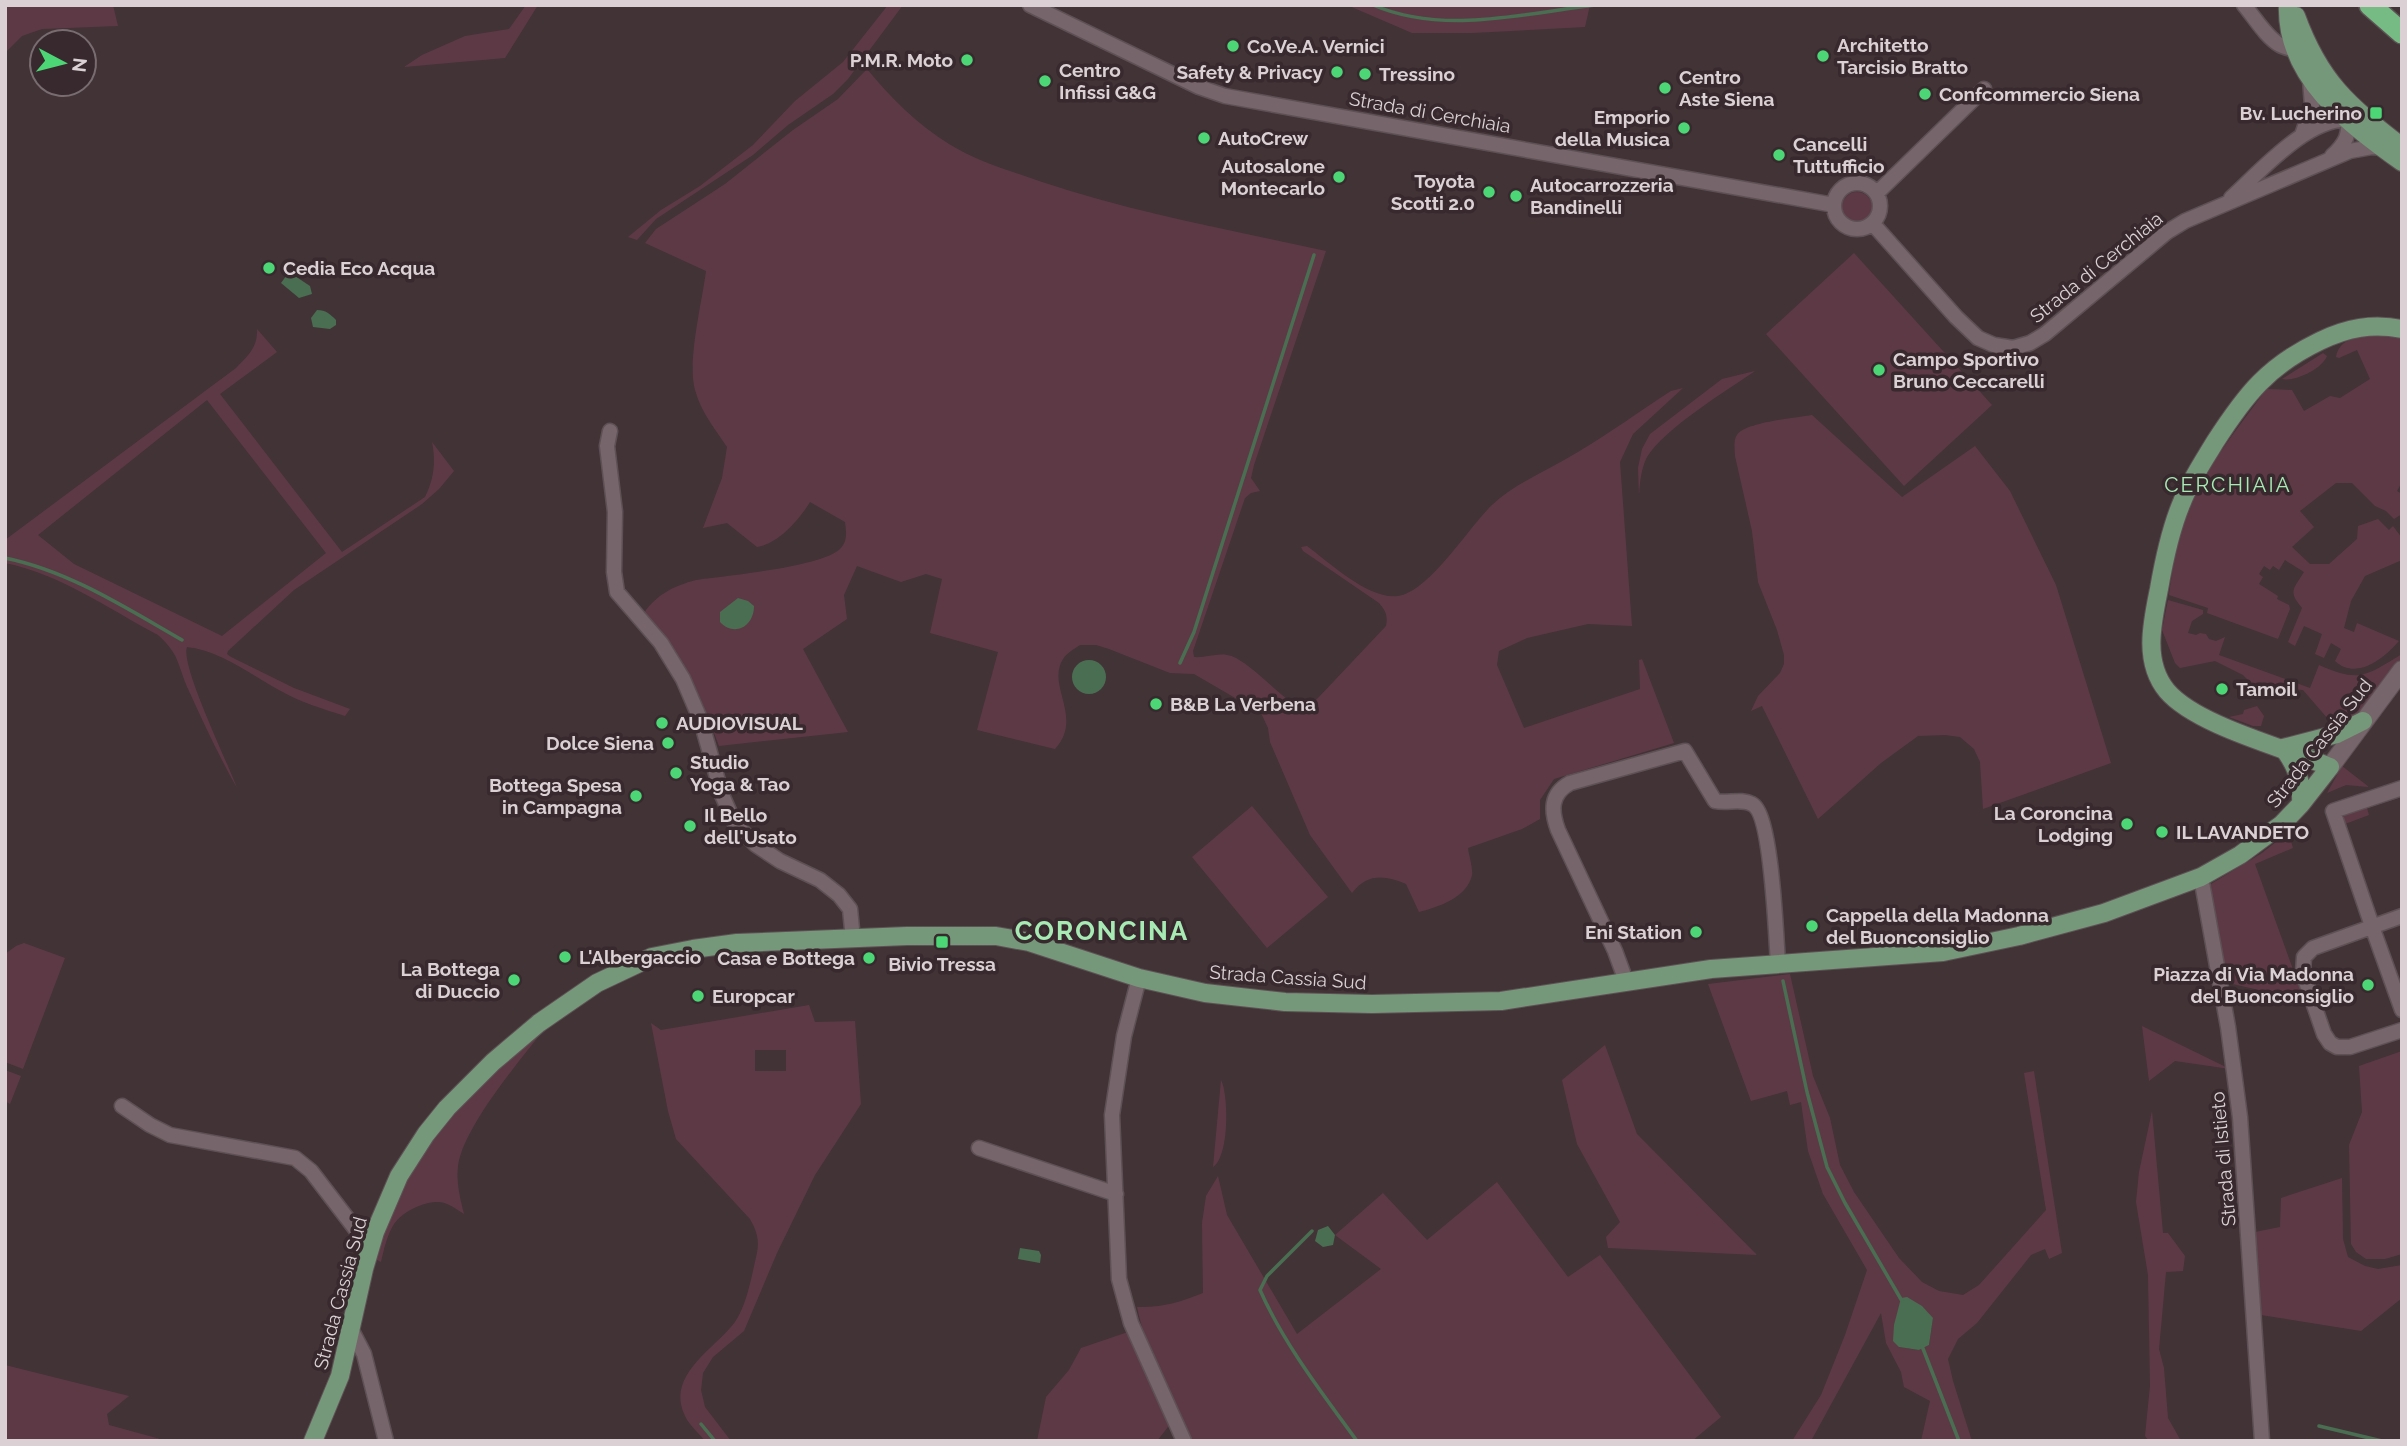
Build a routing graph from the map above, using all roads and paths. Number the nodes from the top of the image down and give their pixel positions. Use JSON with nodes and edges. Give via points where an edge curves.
{"nodes":[{"id":1,"x":2244,"y":5,"type":"edge"},
{"id":2,"x":2290,"y":5,"type":"edge"},
{"id":3,"x":2370,"y":5,"type":"edge"},
{"id":4,"x":1033,"y":6,"type":"edge"},
{"id":5,"x":2402,"y":33,"type":"edge"},
{"id":6,"x":2298,"y":40,"type":"junction"},
{"id":7,"x":2313,"y":57,"type":"junction"},
{"id":8,"x":2310,"y":79,"type":"junction"},
{"id":9,"x":1984,"y":89,"type":"dead end"},
{"id":10,"x":2348,"y":120,"type":"junction"},
{"id":11,"x":2302,"y":135,"type":"junction"},
{"id":12,"x":2402,"y":147,"type":"edge"},
{"id":13,"x":2383,"y":148,"type":"junction"},
{"id":14,"x":2402,"y":153,"type":"edge"},
{"id":15,"x":2326,"y":161,"type":"junction"},
{"id":16,"x":2402,"y":162,"type":"edge"},
{"id":17,"x":1877,"y":193,"type":"junction"},
{"id":18,"x":2225,"y":204,"type":"junction"},
{"id":19,"x":1834,"y":205,"type":"junction"},
{"id":20,"x":1873,"y":224,"type":"junction"},
{"id":21,"x":2402,"y":329,"type":"edge"},
{"id":22,"x":610,"y":431,"type":"dead end"},
{"id":23,"x":2399,"y":675,"type":"edge"},
{"id":24,"x":2363,"y":722,"type":"junction"},
{"id":25,"x":2283,"y":748,"type":"junction"},
{"id":26,"x":2330,"y":766,"type":"junction"},
{"id":27,"x":2402,"y":788,"type":"edge"},
{"id":28,"x":2301,"y":804,"type":"junction"},
{"id":29,"x":2201,"y":877,"type":"junction"},
{"id":30,"x":2402,"y":916,"type":"edge"},
{"id":31,"x":853,"y":939,"type":"junction"},
{"id":32,"x":1778,"y":963,"type":"junction"},
{"id":33,"x":1139,"y":978,"type":"junction"},
{"id":34,"x":1626,"y":981,"type":"junction"},
{"id":35,"x":2402,"y":1010,"type":"edge"},
{"id":36,"x":2402,"y":1030,"type":"edge"},
{"id":37,"x":122,"y":1106,"type":"dead end"},
{"id":38,"x":979,"y":1148,"type":"dead end"},
{"id":39,"x":1116,"y":1194,"type":"junction"},
{"id":40,"x":370,"y":1248,"type":"junction"},
{"id":41,"x":351,"y":1329,"type":"junction"},
{"id":42,"x":313,"y":1441,"type":"edge"},
{"id":43,"x":386,"y":1441,"type":"edge"},
{"id":44,"x":1184,"y":1441,"type":"edge"},
{"id":45,"x":2262,"y":1441,"type":"edge"}],
"edges":[{"from":1,"to":6,"type":"street","via":[[2276,42],[2284,47]]},
{"from":2,"to":6,"type":"main road","via":[[2288,21]]},
{"from":3,"to":5,"type":"highway"},
{"from":4,"to":19,"type":"street","name":"Strada di Cerchiaia","via":[[1225,96]]},
{"from":6,"to":7,"type":"main road"},
{"from":6,"to":8,"type":"main road"},
{"from":7,"to":10,"type":"street","via":[[2316,73]]},
{"from":7,"to":12,"type":"main road","via":[[2347,101]]},
{"from":8,"to":10,"type":"main road"},
{"from":8,"to":11,"type":"street","via":[[2312,106]]},
{"from":9,"to":17,"type":"street"},
{"from":10,"to":11,"type":"street","name":"Strada di Cerchiaia","via":[[2333,120]]},
{"from":10,"to":13,"type":"main road"},
{"from":10,"to":14,"type":"street","via":[[2361,123]]},
{"from":10,"to":15,"type":"street","name":"Strada di Cerchiaia","via":[[2344,144]]},
{"from":11,"to":18,"type":"street","name":"Strada di Cerchiaia"},
{"from":13,"to":15,"type":"street","name":"Strada di Cerchiaia","via":[[2354,150]]},
{"from":13,"to":16,"type":"main road"},
{"from":15,"to":18,"type":"street","name":"Strada di Cerchiaia"},
{"from":17,"to":19,"type":"street","via":[[1865,184],[1851,184],[1839,192]]},
{"from":17,"to":20,"type":"street","via":[[1880,206]]},
{"from":18,"to":20,"type":"street","name":"Strada di Cerchiaia","via":[[2166,232],[2045,334],[2013,348],[1990,344],[1969,331]]},
{"from":19,"to":20,"type":"street","via":[[1837,219],[1846,227],[1863,229]]},
{"from":21,"to":25,"type":"main road","via":[[2370,326],[2343,331],[2270,371],[2199,467],[2170,537],[2151,633],[2159,677],[2186,707]]},
{"from":22,"to":31,"type":"street","via":[[607,446],[619,596],[654,634],[683,679],[736,824],[756,845],[839,895],[850,909]]},
{"from":23,"to":24,"type":"main road","name":"Strada Cassia Sud"},
{"from":24,"to":25,"type":"main road"},
{"from":24,"to":26,"type":"main road","name":"Strada Cassia Sud"},
{"from":25,"to":26,"type":"main road"},
{"from":25,"to":28,"type":"main road","via":[[2298,773]]},
{"from":26,"to":28,"type":"main road","name":"Strada Cassia Sud"},
{"from":27,"to":35,"type":"street","via":[[2333,811]]},
{"from":28,"to":29,"type":"main road","name":"Strada Cassia Sud","via":[[2256,844]]},
{"from":29,"to":32,"type":"main road","name":"Strada Cassia Sud","via":[[2104,913],[1971,947]]},
{"from":29,"to":45,"type":"street","name":"Strada di Istieto","via":[[2240,1116]]},
{"from":30,"to":36,"type":"street","via":[[2313,948],[2302,965],[2330,1043],[2350,1047]]},
{"from":31,"to":33,"type":"main road","name":"Strada Cassia Sud","via":[[1012,938]]},
{"from":31,"to":40,"type":"main road","name":"Strada Cassia Sud","via":[[737,943],[673,952],[630,966],[588,988],[493,1062],[426,1133],[389,1197]]},
{"from":32,"to":34,"type":"main road","name":"Strada Cassia Sud"},
{"from":32,"to":34,"type":"street","via":[[1768,846],[1760,813],[1750,803],[1715,801],[1685,751],[1570,783],[1553,804],[1558,830]]},
{"from":33,"to":34,"type":"main road","name":"Strada Cassia Sud","via":[[1227,997],[1360,1004],[1501,1001]]},
{"from":33,"to":39,"type":"street","via":[[1112,1115]]},
{"from":37,"to":40,"type":"street","via":[[170,1135],[295,1158],[311,1171]]},
{"from":38,"to":39,"type":"street"},
{"from":39,"to":44,"type":"street","via":[[1119,1279],[1131,1322]]},
{"from":40,"to":41,"type":"main road","name":"Strada Cassia Sud"},
{"from":41,"to":42,"type":"main road","name":"Strada Cassia Sud","via":[[337,1383]]},
{"from":41,"to":43,"type":"street","via":[[364,1354]]}]}
